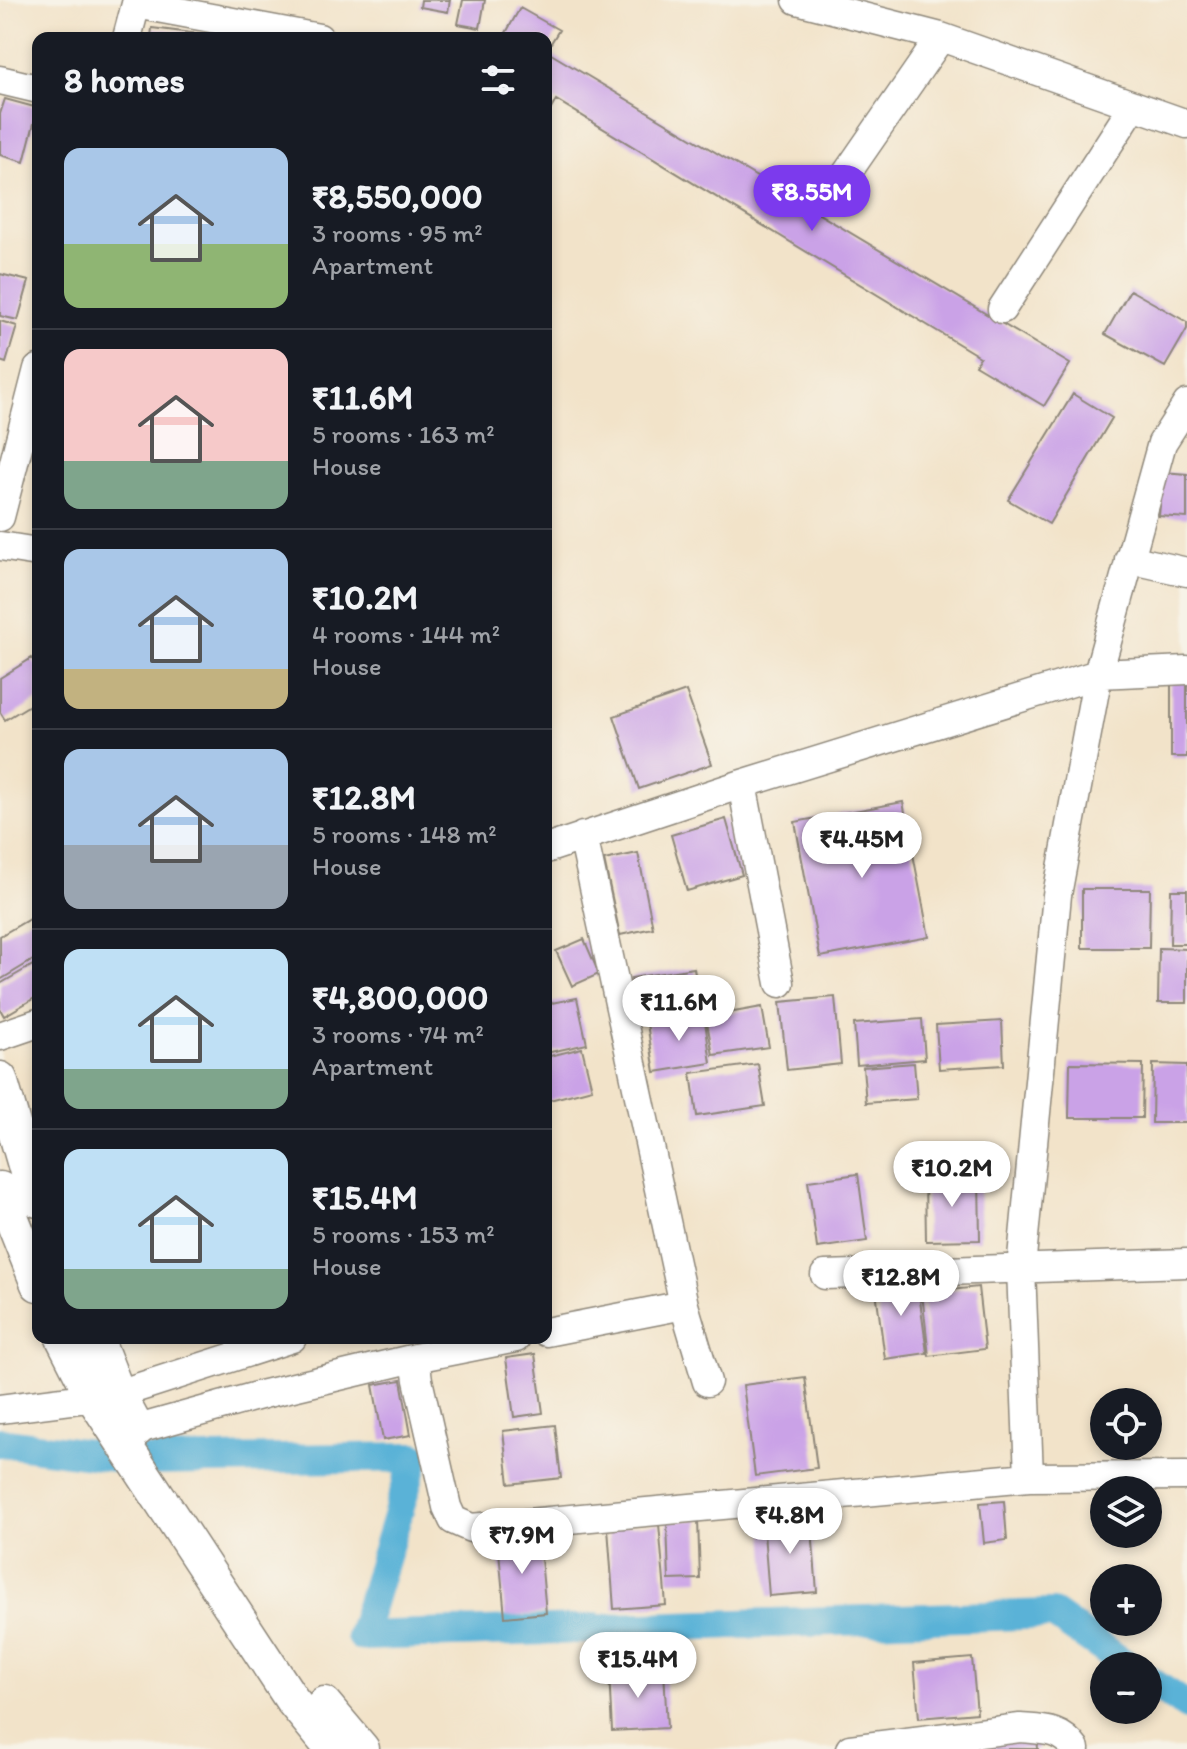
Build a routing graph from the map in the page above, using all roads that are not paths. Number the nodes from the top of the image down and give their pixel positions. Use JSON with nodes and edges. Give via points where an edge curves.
{"nodes":[{"id":1,"x":797,"y":0,"type":"edge"},
{"id":2,"x":136,"y":2,"type":"edge"},
{"id":3,"x":128,"y":32,"type":"edge"},
{"id":4,"x":288,"y":32,"type":"edge"},
{"id":5,"x":941,"y":37,"type":"junction"},
{"id":6,"x":0,"y":80,"type":"edge"},
{"id":7,"x":32,"y":88,"type":"edge"},
{"id":8,"x":1134,"y":105,"type":"junction"},
{"id":9,"x":1187,"y":124,"type":"edge"},
{"id":10,"x":840,"y":183,"type":"dead end"},
{"id":11,"x":1002,"y":309,"type":"dead end"},
{"id":12,"x":32,"y":392,"type":"edge"},
{"id":13,"x":1187,"y":404,"type":"edge"},
{"id":14,"x":1174,"y":444,"type":"edge"},
{"id":15,"x":0,"y":517,"type":"edge"},
{"id":16,"x":0,"y":546,"type":"edge"},
{"id":17,"x":32,"y":551,"type":"edge"},
{"id":18,"x":1129,"y":559,"type":"junction"},
{"id":19,"x":1187,"y":572,"type":"edge"},
{"id":20,"x":1187,"y":670,"type":"edge"},
{"id":21,"x":1098,"y":674,"type":"junction"},
{"id":22,"x":742,"y":784,"type":"junction"},
{"id":23,"x":583,"y":836,"type":"junction"},
{"id":24,"x":552,"y":847,"type":"edge"},
{"id":25,"x":780,"y":983,"type":"dead end"},
{"id":26,"x":32,"y":1025,"type":"edge"},
{"id":27,"x":0,"y":1036,"type":"edge"},
{"id":28,"x":0,"y":1079,"type":"edge"},
{"id":29,"x":32,"y":1186,"type":"edge"},
{"id":30,"x":0,"y":1189,"type":"edge"},
{"id":31,"x":1187,"y":1263,"type":"edge"},
{"id":32,"x":1021,"y":1268,"type":"junction"},
{"id":33,"x":32,"y":1269,"type":"edge"},
{"id":34,"x":825,"y":1275,"type":"dead end"},
{"id":35,"x":684,"y":1305,"type":"junction"},
{"id":36,"x":552,"y":1331,"type":"edge"},
{"id":37,"x":67,"y":1344,"type":"edge"},
{"id":38,"x":97,"y":1344,"type":"edge"},
{"id":39,"x":273,"y":1344,"type":"edge"},
{"id":40,"x":486,"y":1344,"type":"edge"},
{"id":41,"x":415,"y":1358,"type":"junction"},
{"id":42,"x":707,"y":1382,"type":"dead end"},
{"id":43,"x":106,"y":1396,"type":"junction"},
{"id":44,"x":0,"y":1409,"type":"edge"},
{"id":45,"x":139,"y":1443,"type":"junction"},
{"id":46,"x":1187,"y":1476,"type":"edge"},
{"id":47,"x":1029,"y":1477,"type":"junction"},
{"id":48,"x":174,"y":1504,"type":"junction"},
{"id":49,"x":332,"y":1749,"type":"edge"},
{"id":50,"x":362,"y":1749,"type":"edge"},
{"id":51,"x":850,"y":1749,"type":"edge"},
{"id":52,"x":1075,"y":1749,"type":"edge"}],
"edges":[{"from":1,"to":5,"type":"street"},
{"from":2,"to":3,"type":"street"},
{"from":2,"to":4,"type":"street"},
{"from":5,"to":8,"type":"street"},
{"from":5,"to":10,"type":"street"},
{"from":6,"to":7,"type":"street"},
{"from":8,"to":9,"type":"street"},
{"from":8,"to":11,"type":"street"},
{"from":12,"to":15,"type":"street"},
{"from":13,"to":14,"type":"street"},
{"from":14,"to":18,"type":"street"},
{"from":16,"to":17,"type":"street"},
{"from":18,"to":19,"type":"street"},
{"from":18,"to":21,"type":"street"},
{"from":20,"to":21,"type":"street"},
{"from":21,"to":22,"type":"street"},
{"from":21,"to":32,"type":"street","via":[[1057,895]]},
{"from":22,"to":23,"type":"street"},
{"from":22,"to":25,"type":"street"},
{"from":23,"to":24,"type":"street"},
{"from":23,"to":35,"type":"street"},
{"from":26,"to":27,"type":"street"},
{"from":28,"to":29,"type":"street"},
{"from":30,"to":33,"type":"street"},
{"from":31,"to":32,"type":"street"},
{"from":32,"to":34,"type":"street"},
{"from":32,"to":47,"type":"street"},
{"from":35,"to":36,"type":"street"},
{"from":35,"to":42,"type":"street"},
{"from":37,"to":43,"type":"street"},
{"from":38,"to":43,"type":"street"},
{"from":39,"to":43,"type":"street"},
{"from":40,"to":41,"type":"street"},
{"from":41,"to":45,"type":"street","via":[[224,1404]]},
{"from":41,"to":47,"type":"street","via":[[447,1507],[460,1526]]},
{"from":43,"to":44,"type":"street"},
{"from":43,"to":45,"type":"street"},
{"from":45,"to":48,"type":"street"},
{"from":46,"to":47,"type":"street"},
{"from":48,"to":49,"type":"street","via":[[292,1700]]},
{"from":48,"to":50,"type":"street"},
{"from":51,"to":52,"type":"street","via":[[1020,1728],[1067,1737]]}]}
